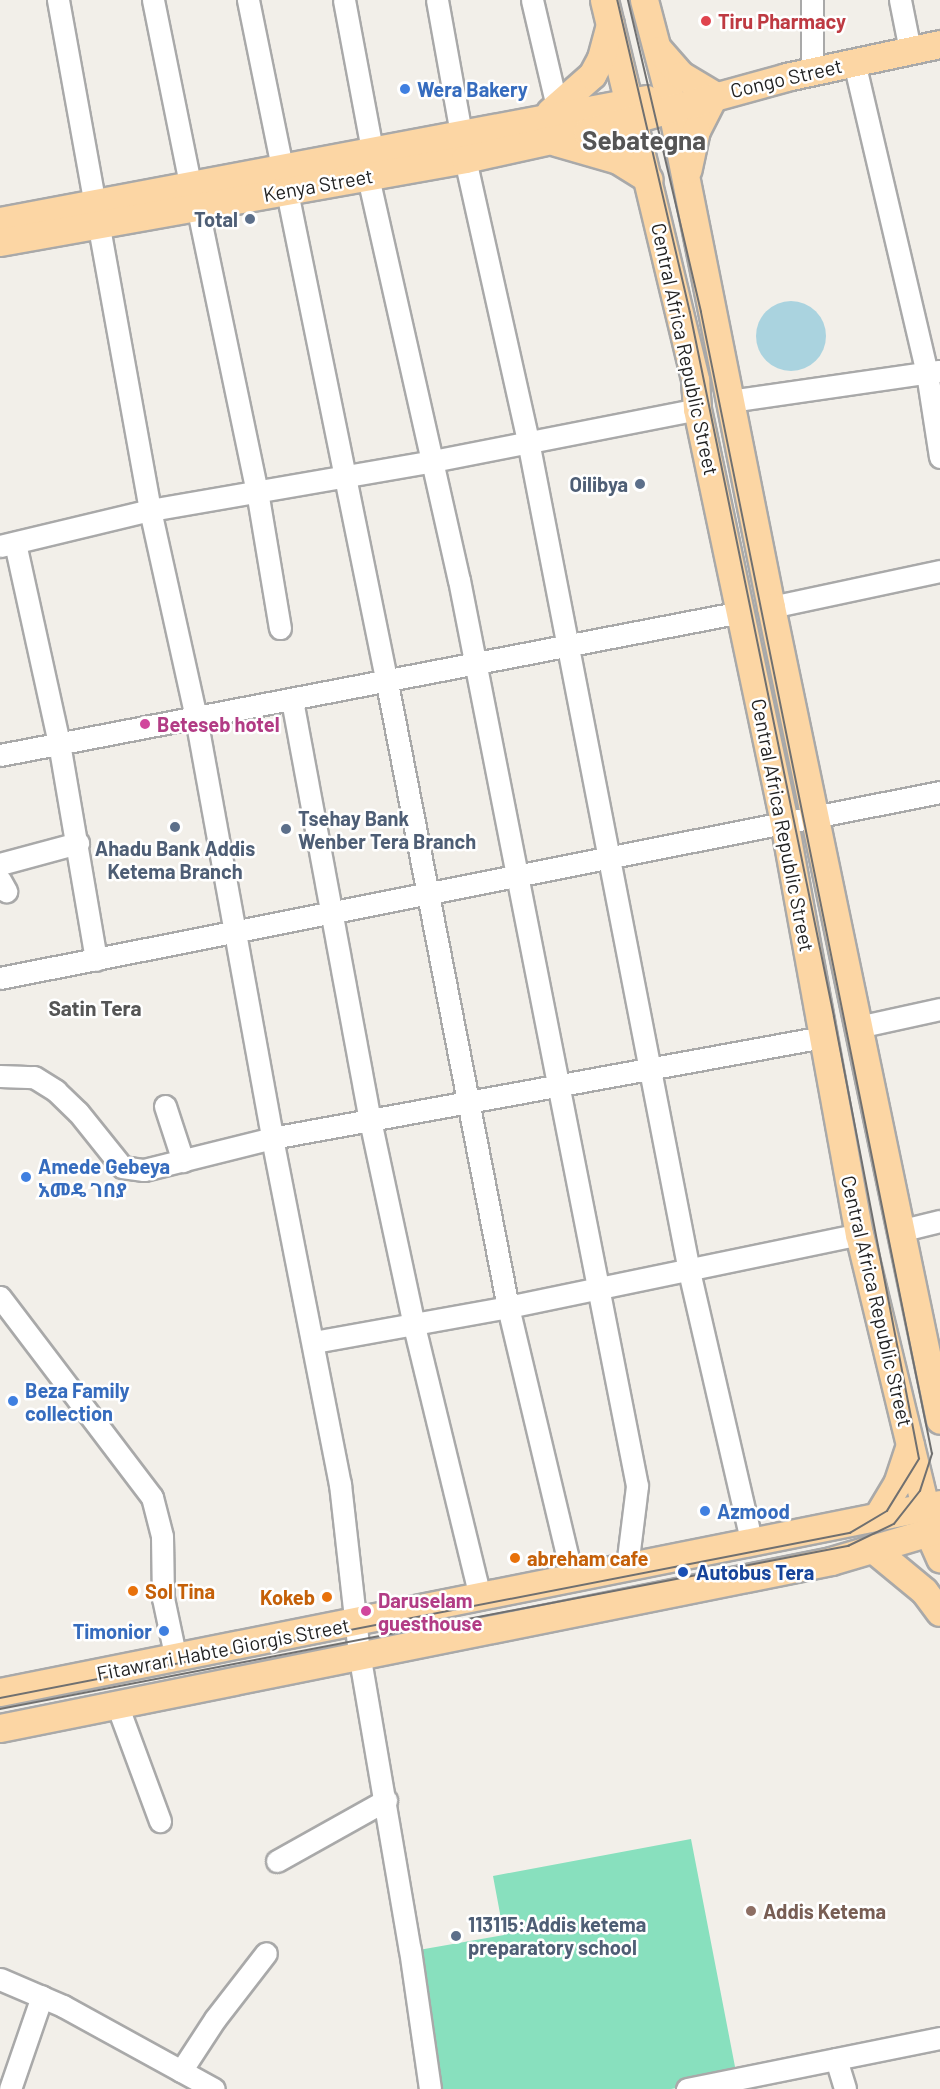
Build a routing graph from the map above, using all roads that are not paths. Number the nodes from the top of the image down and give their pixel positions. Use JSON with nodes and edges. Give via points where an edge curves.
{"nodes":[{"id":1,"x":58,"y":0,"type":"edge"},
{"id":2,"x":153,"y":0,"type":"edge"},
{"id":3,"x":248,"y":0,"type":"edge"},
{"id":4,"x":344,"y":0,"type":"edge"},
{"id":5,"x":437,"y":0,"type":"edge"},
{"id":6,"x":532,"y":0,"type":"edge"},
{"id":7,"x":644,"y":0,"type":"edge"},
{"id":8,"x":812,"y":0,"type":"edge"},
{"id":9,"x":900,"y":0,"type":"edge"},
{"id":10,"x":607,"y":11,"type":"edge"},
{"id":11,"x":653,"y":43,"type":"junction"},
{"id":12,"x":940,"y":44,"type":"edge"},
{"id":13,"x":910,"y":51,"type":"junction"},
{"id":14,"x":854,"y":62,"type":"junction"},
{"id":15,"x":812,"y":72,"type":"junction"},
{"id":16,"x":708,"y":96,"type":"junction"},
{"id":17,"x":670,"y":103,"type":"junction"},
{"id":18,"x":633,"y":111,"type":"junction"},
{"id":19,"x":549,"y":122,"type":"junction"},
{"id":20,"x":461,"y":133,"type":"junction"},
{"id":21,"x":372,"y":149,"type":"junction"},
{"id":22,"x":465,"y":159,"type":"junction"},
{"id":23,"x":368,"y":177,"type":"junction"},
{"id":24,"x":282,"y":179,"type":"junction"},
{"id":25,"x":649,"y":179,"type":"junction"},
{"id":26,"x":685,"y":182,"type":"junction"},
{"id":27,"x":194,"y":194,"type":"junction"},
{"id":28,"x":96,"y":213,"type":"junction"},
{"id":29,"x":0,"y":221,"type":"edge"},
{"id":30,"x":0,"y":242,"type":"edge"},
{"id":31,"x":934,"y":372,"type":"edge"},
{"id":32,"x":730,"y":401,"type":"junction"},
{"id":33,"x":697,"y":409,"type":"junction"},
{"id":34,"x":528,"y":441,"type":"junction"},
{"id":35,"x":940,"y":457,"type":"edge"},
{"id":36,"x":434,"y":461,"type":"junction"},
{"id":37,"x":345,"y":476,"type":"junction"},
{"id":38,"x":257,"y":491,"type":"junction"},
{"id":39,"x":150,"y":510,"type":"junction"},
{"id":40,"x":7,"y":545,"type":"edge"},
{"id":41,"x":940,"y":572,"type":"edge"},
{"id":42,"x":771,"y":607,"type":"junction"},
{"id":43,"x":741,"y":612,"type":"junction"},
{"id":44,"x":280,"y":628,"type":"dead end"},
{"id":45,"x":565,"y":648,"type":"junction"},
{"id":46,"x":473,"y":666,"type":"junction"},
{"id":47,"x":387,"y":683,"type":"junction"},
{"id":48,"x":292,"y":700,"type":"junction"},
{"id":49,"x":196,"y":718,"type":"junction"},
{"id":50,"x":59,"y":743,"type":"junction"},
{"id":51,"x":0,"y":755,"type":"edge"},
{"id":52,"x":940,"y":792,"type":"edge"},
{"id":53,"x":816,"y":817,"type":"junction"},
{"id":54,"x":784,"y":822,"type":"junction"},
{"id":55,"x":78,"y":843,"type":"junction"},
{"id":56,"x":611,"y":856,"type":"junction"},
{"id":57,"x":0,"y":864,"type":"edge"},
{"id":58,"x":515,"y":878,"type":"junction"},
{"id":59,"x":428,"y":895,"type":"junction"},
{"id":60,"x":330,"y":913,"type":"junction"},
{"id":61,"x":238,"y":932,"type":"junction"},
{"id":62,"x":96,"y":960,"type":"junction"},
{"id":63,"x":0,"y":978,"type":"edge"},
{"id":64,"x":940,"y":1009,"type":"edge"},
{"id":65,"x":858,"y":1028,"type":"junction"},
{"id":66,"x":823,"y":1037,"type":"junction"},
{"id":67,"x":652,"y":1070,"type":"junction"},
{"id":68,"x":0,"y":1076,"type":"edge"},
{"id":69,"x":559,"y":1087,"type":"junction"},
{"id":70,"x":468,"y":1105,"type":"junction"},
{"id":71,"x":165,"y":1106,"type":"dead end"},
{"id":72,"x":370,"y":1120,"type":"junction"},
{"id":73,"x":272,"y":1138,"type":"junction"},
{"id":74,"x":183,"y":1161,"type":"junction"},
{"id":75,"x":940,"y":1221,"type":"edge"},
{"id":76,"x":899,"y":1231,"type":"junction"},
{"id":77,"x":859,"y":1234,"type":"junction"},
{"id":78,"x":689,"y":1271,"type":"junction"},
{"id":79,"x":596,"y":1289,"type":"junction"},
{"id":80,"x":0,"y":1297,"type":"edge"},
{"id":81,"x":508,"y":1307,"type":"junction"},
{"id":82,"x":414,"y":1326,"type":"junction"},
{"id":83,"x":314,"y":1342,"type":"junction"},
{"id":84,"x":940,"y":1420,"type":"edge"},
{"id":85,"x":910,"y":1445,"type":"junction"},
{"id":86,"x":877,"y":1517,"type":"junction"},
{"id":87,"x":933,"y":1517,"type":"edge"},
{"id":88,"x":752,"y":1544,"type":"junction"},
{"id":89,"x":872,"y":1548,"type":"junction"},
{"id":90,"x":940,"y":1558,"type":"edge"},
{"id":91,"x":627,"y":1566,"type":"junction"},
{"id":92,"x":572,"y":1575,"type":"junction"},
{"id":93,"x":480,"y":1597,"type":"junction"},
{"id":94,"x":940,"y":1612,"type":"edge"},
{"id":95,"x":357,"y":1623,"type":"junction"},
{"id":96,"x":359,"y":1653,"type":"junction"},
{"id":97,"x":176,"y":1659,"type":"junction"},
{"id":98,"x":0,"y":1692,"type":"edge"},
{"id":99,"x":116,"y":1702,"type":"junction"},
{"id":100,"x":0,"y":1728,"type":"edge"},
{"id":101,"x":386,"y":1800,"type":"junction"},
{"id":102,"x":160,"y":1821,"type":"dead end"},
{"id":103,"x":277,"y":1862,"type":"dead end"},
{"id":104,"x":266,"y":1953,"type":"dead end"},
{"id":105,"x":0,"y":1979,"type":"edge"},
{"id":106,"x":42,"y":1996,"type":"junction"},
{"id":107,"x":940,"y":2038,"type":"edge"},
{"id":108,"x":836,"y":2059,"type":"junction"},
{"id":109,"x":181,"y":2071,"type":"junction"},
{"id":110,"x":699,"y":2088,"type":"edge"},
{"id":111,"x":10,"y":2089,"type":"edge"},
{"id":112,"x":214,"y":2089,"type":"edge"},
{"id":113,"x":430,"y":2089,"type":"edge"},
{"id":114,"x":845,"y":2089,"type":"edge"}],
"edges":[{"from":1,"to":28,"type":"street"},
{"from":2,"to":27,"type":"street"},
{"from":3,"to":24,"type":"street"},
{"from":4,"to":21,"type":"street"},
{"from":5,"to":20,"type":"street"},
{"from":6,"to":19,"type":"street"},
{"from":7,"to":11,"type":"main road","name":"Central Africa Republic Street"},
{"from":8,"to":15,"type":"street"},
{"from":9,"to":13,"type":"street"},
{"from":10,"to":18,"type":"main road","name":"Central Africa Republic Street"},
{"from":10,"to":19,"type":"main road","via":[[601,58],[592,75]]},
{"from":11,"to":16,"type":"main road","via":[[681,75]]},
{"from":11,"to":17,"type":"main road","name":"Central Africa Republic Street"},
{"from":12,"to":13,"type":"main road","name":"Congo Street"},
{"from":13,"to":14,"type":"main road","name":"Congo Street"},
{"from":14,"to":15,"type":"main road","name":"Congo Street"},
{"from":14,"to":31,"type":"street"},
{"from":15,"to":16,"type":"main road","name":"Congo Street"},
{"from":16,"to":17,"type":"main road","name":"Congo Street"},
{"from":16,"to":26,"type":"main road"},
{"from":17,"to":18,"type":"main road"},
{"from":17,"to":26,"type":"main road","name":"Central Africa Republic Street"},
{"from":18,"to":19,"type":"main road","name":"Kenya Street"},
{"from":18,"to":25,"type":"main road","name":"Central Africa Republic Street"},
{"from":19,"to":20,"type":"main road"},
{"from":19,"to":22,"type":"main road","name":"Kenya Street"},
{"from":19,"to":25,"type":"main road","via":[[573,144],[618,160]]},
{"from":20,"to":21,"type":"main road"},
{"from":21,"to":24,"type":"main road"},
{"from":22,"to":23,"type":"main road","name":"Kenya Street"},
{"from":22,"to":34,"type":"street"},
{"from":23,"to":24,"type":"main road","name":"Kenya Street"},
{"from":23,"to":36,"type":"street"},
{"from":24,"to":27,"type":"main road","name":"Kenya Street"},
{"from":24,"to":37,"type":"street"},
{"from":25,"to":33,"type":"main road","name":"Central Africa Republic Street","via":[[695,380]]},
{"from":26,"to":32,"type":"main road","name":"Central Africa Republic Street"},
{"from":27,"to":28,"type":"main road","name":"Kenya Street"},
{"from":27,"to":38,"type":"street"},
{"from":28,"to":29,"type":"main road"},
{"from":28,"to":30,"type":"main road","name":"Kenya Street"},
{"from":28,"to":39,"type":"street"},
{"from":31,"to":32,"type":"street"},
{"from":31,"to":35,"type":"street"},
{"from":32,"to":42,"type":"main road","name":"Central Africa Republic Street"},
{"from":33,"to":34,"type":"street"},
{"from":33,"to":43,"type":"main road","name":"Central Africa Republic Street"},
{"from":34,"to":36,"type":"street"},
{"from":34,"to":45,"type":"street"},
{"from":36,"to":37,"type":"street"},
{"from":36,"to":46,"type":"street"},
{"from":37,"to":38,"type":"street"},
{"from":37,"to":47,"type":"street"},
{"from":38,"to":39,"type":"street"},
{"from":38,"to":44,"type":"street"},
{"from":39,"to":40,"type":"street"},
{"from":39,"to":49,"type":"street"},
{"from":40,"to":50,"type":"street"},
{"from":41,"to":42,"type":"street"},
{"from":42,"to":53,"type":"main road","name":"Central Africa Republic Street"},
{"from":43,"to":45,"type":"street"},
{"from":43,"to":54,"type":"main road","name":"Central Africa Republic Street"},
{"from":45,"to":46,"type":"street"},
{"from":45,"to":56,"type":"street"},
{"from":46,"to":47,"type":"street"},
{"from":46,"to":58,"type":"street"},
{"from":47,"to":48,"type":"street"},
{"from":47,"to":59,"type":"street"},
{"from":48,"to":49,"type":"street"},
{"from":48,"to":60,"type":"street"},
{"from":49,"to":50,"type":"street"},
{"from":49,"to":61,"type":"street"},
{"from":50,"to":51,"type":"street"},
{"from":50,"to":55,"type":"street"},
{"from":52,"to":53,"type":"street"},
{"from":53,"to":54,"type":"street"},
{"from":53,"to":65,"type":"main road","name":"Central Africa Republic Street"},
{"from":54,"to":56,"type":"street"},
{"from":54,"to":66,"type":"main road","name":"Central Africa Republic Street"},
{"from":55,"to":57,"type":"street"},
{"from":55,"to":62,"type":"street"},
{"from":56,"to":58,"type":"street"},
{"from":56,"to":67,"type":"street"},
{"from":58,"to":59,"type":"street"},
{"from":58,"to":69,"type":"street"},
{"from":59,"to":60,"type":"street"},
{"from":59,"to":70,"type":"street"},
{"from":60,"to":61,"type":"street"},
{"from":60,"to":72,"type":"street"},
{"from":61,"to":62,"type":"street"},
{"from":61,"to":73,"type":"street"},
{"from":62,"to":63,"type":"street"},
{"from":64,"to":65,"type":"street"},
{"from":65,"to":76,"type":"main road","name":"Central Africa Republic Street"},
{"from":66,"to":67,"type":"street"},
{"from":66,"to":77,"type":"main road","name":"Central Africa Republic Street"},
{"from":67,"to":69,"type":"street"},
{"from":67,"to":78,"type":"street"},
{"from":68,"to":74,"type":"street","via":[[34,1077],[56,1091],[122,1167],[144,1170]]},
{"from":69,"to":70,"type":"street"},
{"from":69,"to":79,"type":"street"},
{"from":70,"to":72,"type":"street"},
{"from":70,"to":81,"type":"street"},
{"from":71,"to":74,"type":"street"},
{"from":72,"to":73,"type":"street"},
{"from":72,"to":82,"type":"street"},
{"from":73,"to":74,"type":"street"},
{"from":73,"to":83,"type":"street"},
{"from":75,"to":76,"type":"street"},
{"from":76,"to":84,"type":"main road","name":"Central Africa Republic Street"},
{"from":77,"to":78,"type":"street"},
{"from":77,"to":85,"type":"main road","name":"Central Africa Republic Street"},
{"from":78,"to":79,"type":"street"},
{"from":78,"to":88,"type":"street"},
{"from":79,"to":81,"type":"street"},
{"from":79,"to":91,"type":"street","via":[[637,1486]]},
{"from":80,"to":97,"type":"street","via":[[152,1497],[162,1536],[163,1598]]},
{"from":81,"to":82,"type":"street"},
{"from":81,"to":92,"type":"street"},
{"from":82,"to":83,"type":"street"},
{"from":82,"to":93,"type":"street"},
{"from":83,"to":95,"type":"street","via":[[340,1484]]},
{"from":85,"to":86,"type":"main road","via":[[897,1484]]},
{"from":85,"to":87,"type":"main road","name":"Central Africa Republic Street"},
{"from":86,"to":87,"type":"main road","name":"Fitawrari Habte Giorgis Street"},
{"from":86,"to":88,"type":"main road","name":"Fitawrari Habte Giorgis Street"},
{"from":87,"to":89,"type":"main road"},
{"from":87,"to":90,"type":"main road","name":"Central Africa Republic Street"},
{"from":88,"to":91,"type":"main road","name":"Fitawrari Habte Giorgis Street"},
{"from":89,"to":94,"type":"main road","via":[[924,1591]]},
{"from":89,"to":96,"type":"main road","via":[[831,1561]]},
{"from":91,"to":92,"type":"main road","name":"Fitawrari Habte Giorgis Street"},
{"from":92,"to":93,"type":"main road","name":"Fitawrari Habte Giorgis Street"},
{"from":93,"to":95,"type":"main road","name":"Fitawrari Habte Giorgis Street"},
{"from":95,"to":96,"type":"street"},
{"from":95,"to":97,"type":"main road","name":"Fitawrari Habte Giorgis Street"},
{"from":96,"to":99,"type":"main road"},
{"from":96,"to":101,"type":"street"},
{"from":97,"to":98,"type":"main road","name":"Fitawrari Habte Giorgis Street"},
{"from":99,"to":100,"type":"main road"},
{"from":99,"to":102,"type":"street"},
{"from":101,"to":103,"type":"street"},
{"from":101,"to":113,"type":"street"},
{"from":104,"to":109,"type":"street"},
{"from":105,"to":106,"type":"street"},
{"from":106,"to":109,"type":"street"},
{"from":106,"to":111,"type":"street"},
{"from":107,"to":108,"type":"street"},
{"from":108,"to":110,"type":"street"},
{"from":108,"to":114,"type":"street"},
{"from":109,"to":112,"type":"street"}]}
